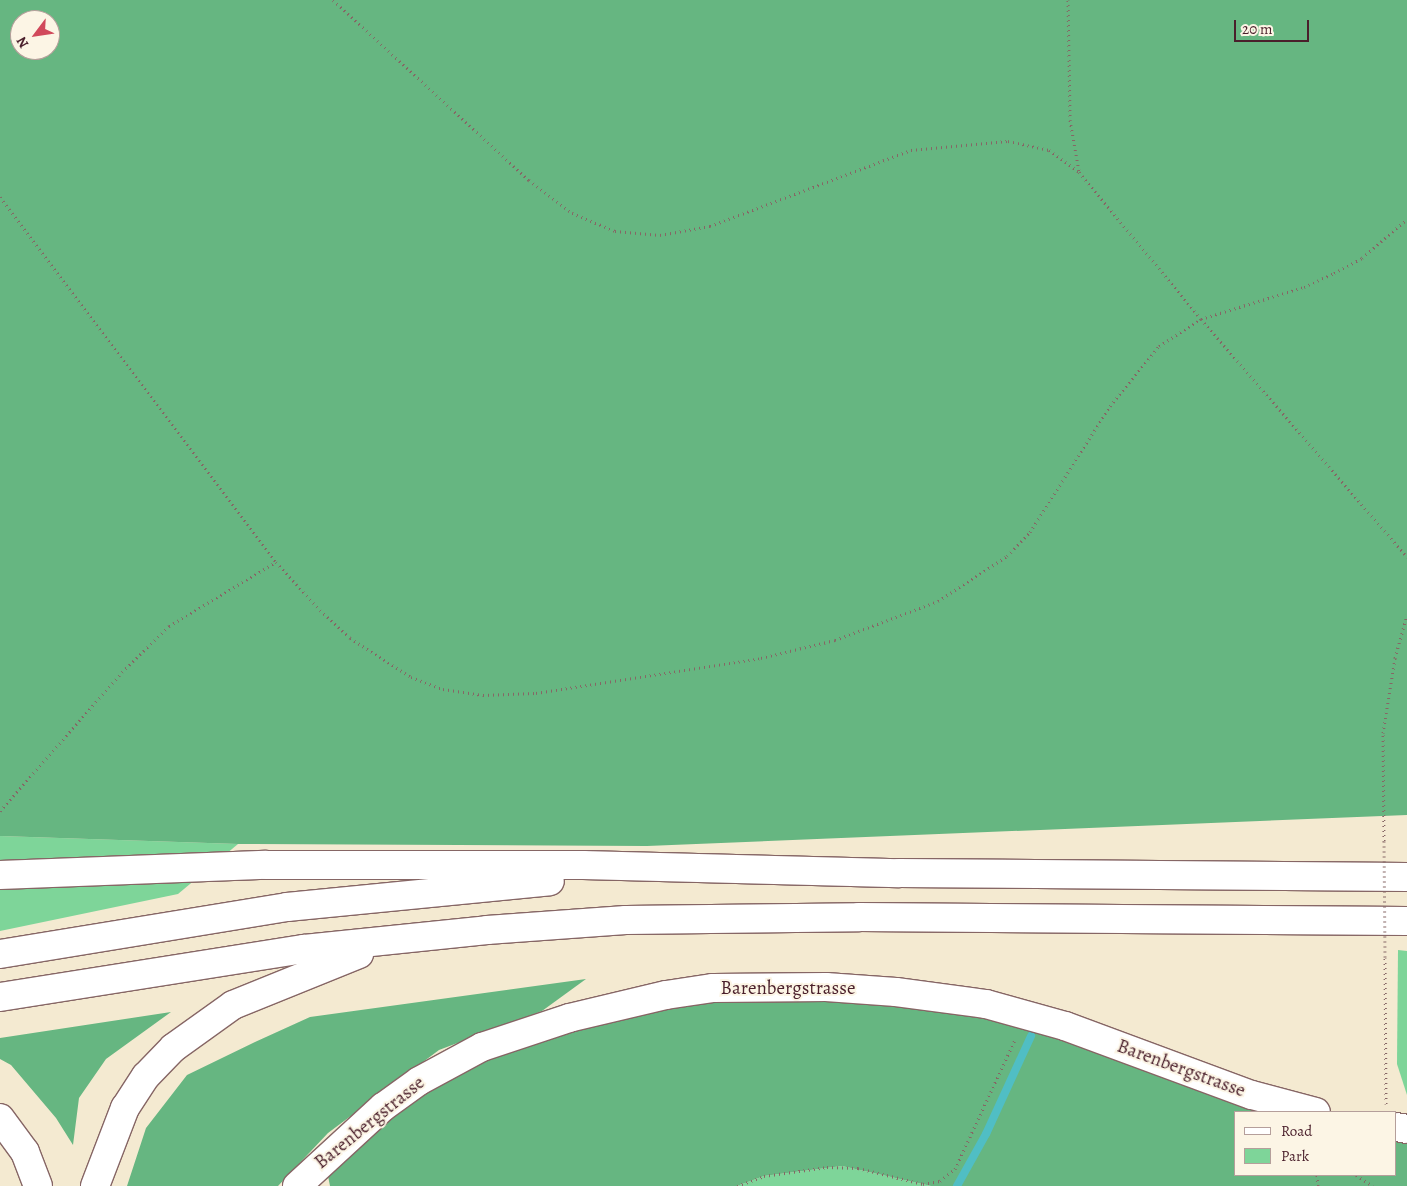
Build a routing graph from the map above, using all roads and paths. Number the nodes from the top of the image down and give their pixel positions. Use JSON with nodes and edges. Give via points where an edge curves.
{"nodes":[{"id":1,"x":333,"y":0,"type":"edge"},
{"id":2,"x":1068,"y":0,"type":"edge"},
{"id":3,"x":1079,"y":172,"type":"junction"},
{"id":4,"x":0,"y":197,"type":"edge"},
{"id":5,"x":1407,"y":219,"type":"edge"},
{"id":6,"x":1201,"y":319,"type":"junction"},
{"id":7,"x":1407,"y":557,"type":"edge"},
{"id":8,"x":276,"y":562,"type":"junction"},
{"id":9,"x":1407,"y":615,"type":"edge"},
{"id":10,"x":0,"y":811,"type":"edge"},
{"id":11,"x":899,"y":873,"type":"junction"},
{"id":12,"x":0,"y":875,"type":"edge"},
{"id":13,"x":1407,"y":877,"type":"edge"},
{"id":14,"x":1407,"y":921,"type":"edge"},
{"id":15,"x":406,"y":937,"type":"junction"},
{"id":16,"x":0,"y":954,"type":"edge"},
{"id":17,"x":0,"y":998,"type":"edge"},
{"id":18,"x":1026,"y":1014,"type":"junction"},
{"id":19,"x":1312,"y":1111,"type":"edge"},
{"id":20,"x":1386,"y":1111,"type":"edge"},
{"id":21,"x":0,"y":1118,"type":"edge"},
{"id":22,"x":1358,"y":1176,"type":"edge"},
{"id":23,"x":38,"y":1186,"type":"edge"},
{"id":24,"x":95,"y":1186,"type":"edge"},
{"id":25,"x":297,"y":1186,"type":"edge"},
{"id":26,"x":737,"y":1186,"type":"edge"},
{"id":27,"x":1373,"y":1186,"type":"edge"}],
"edges":[{"from":1,"to":3,"type":"path","via":[[529,180],[572,213],[615,231],[660,235],[710,226],[887,156],[956,144],[1008,141],[1028,144],[1049,150]]},
{"from":2,"to":3,"type":"path","via":[[1070,120]]},
{"from":3,"to":6,"type":"path"},
{"from":4,"to":8,"type":"path"},
{"from":5,"to":6,"type":"path","via":[[1362,258],[1334,273]]},
{"from":6,"to":7,"type":"path"},
{"from":6,"to":8,"type":"path","via":[[1159,346],[1139,367],[1030,532],[1007,556],[938,601],[835,640],[762,658],[536,692],[483,695],[443,689],[380,659],[320,610]]},
{"from":8,"to":10,"type":"path","via":[[169,626],[122,672]]},
{"from":9,"to":20,"type":"path","bridge":true,"via":[[1395,658],[1383,733]]},
{"from":11,"to":12,"type":"main road","via":[[583,865],[286,865]]},
{"from":11,"to":13,"type":"main road"},
{"from":11,"to":16,"type":"main road","via":[[660,876],[503,885],[278,909]]},
{"from":14,"to":15,"type":"main road","via":[[730,918],[626,920]]},
{"from":15,"to":17,"type":"main road","via":[[188,966]]},
{"from":15,"to":24,"type":"main road","via":[[252,995],[189,1034],[159,1061],[135,1092],[112,1135]]},
{"from":18,"to":19,"type":"main road","name":"Barenbergstrasse","via":[[1252,1095]]},
{"from":18,"to":25,"type":"main road","name":"Barenbergstrasse","via":[[939,996],[806,986],[713,988],[623,1005],[522,1032],[449,1062],[376,1114]]},
{"from":18,"to":26,"type":"path","via":[[984,1111],[948,1176],[932,1184],[923,1184],[858,1168],[827,1167],[764,1176]]},
{"from":21,"to":23,"type":"main road","via":[[25,1152]]},
{"from":22,"to":27,"type":"path"}]}
